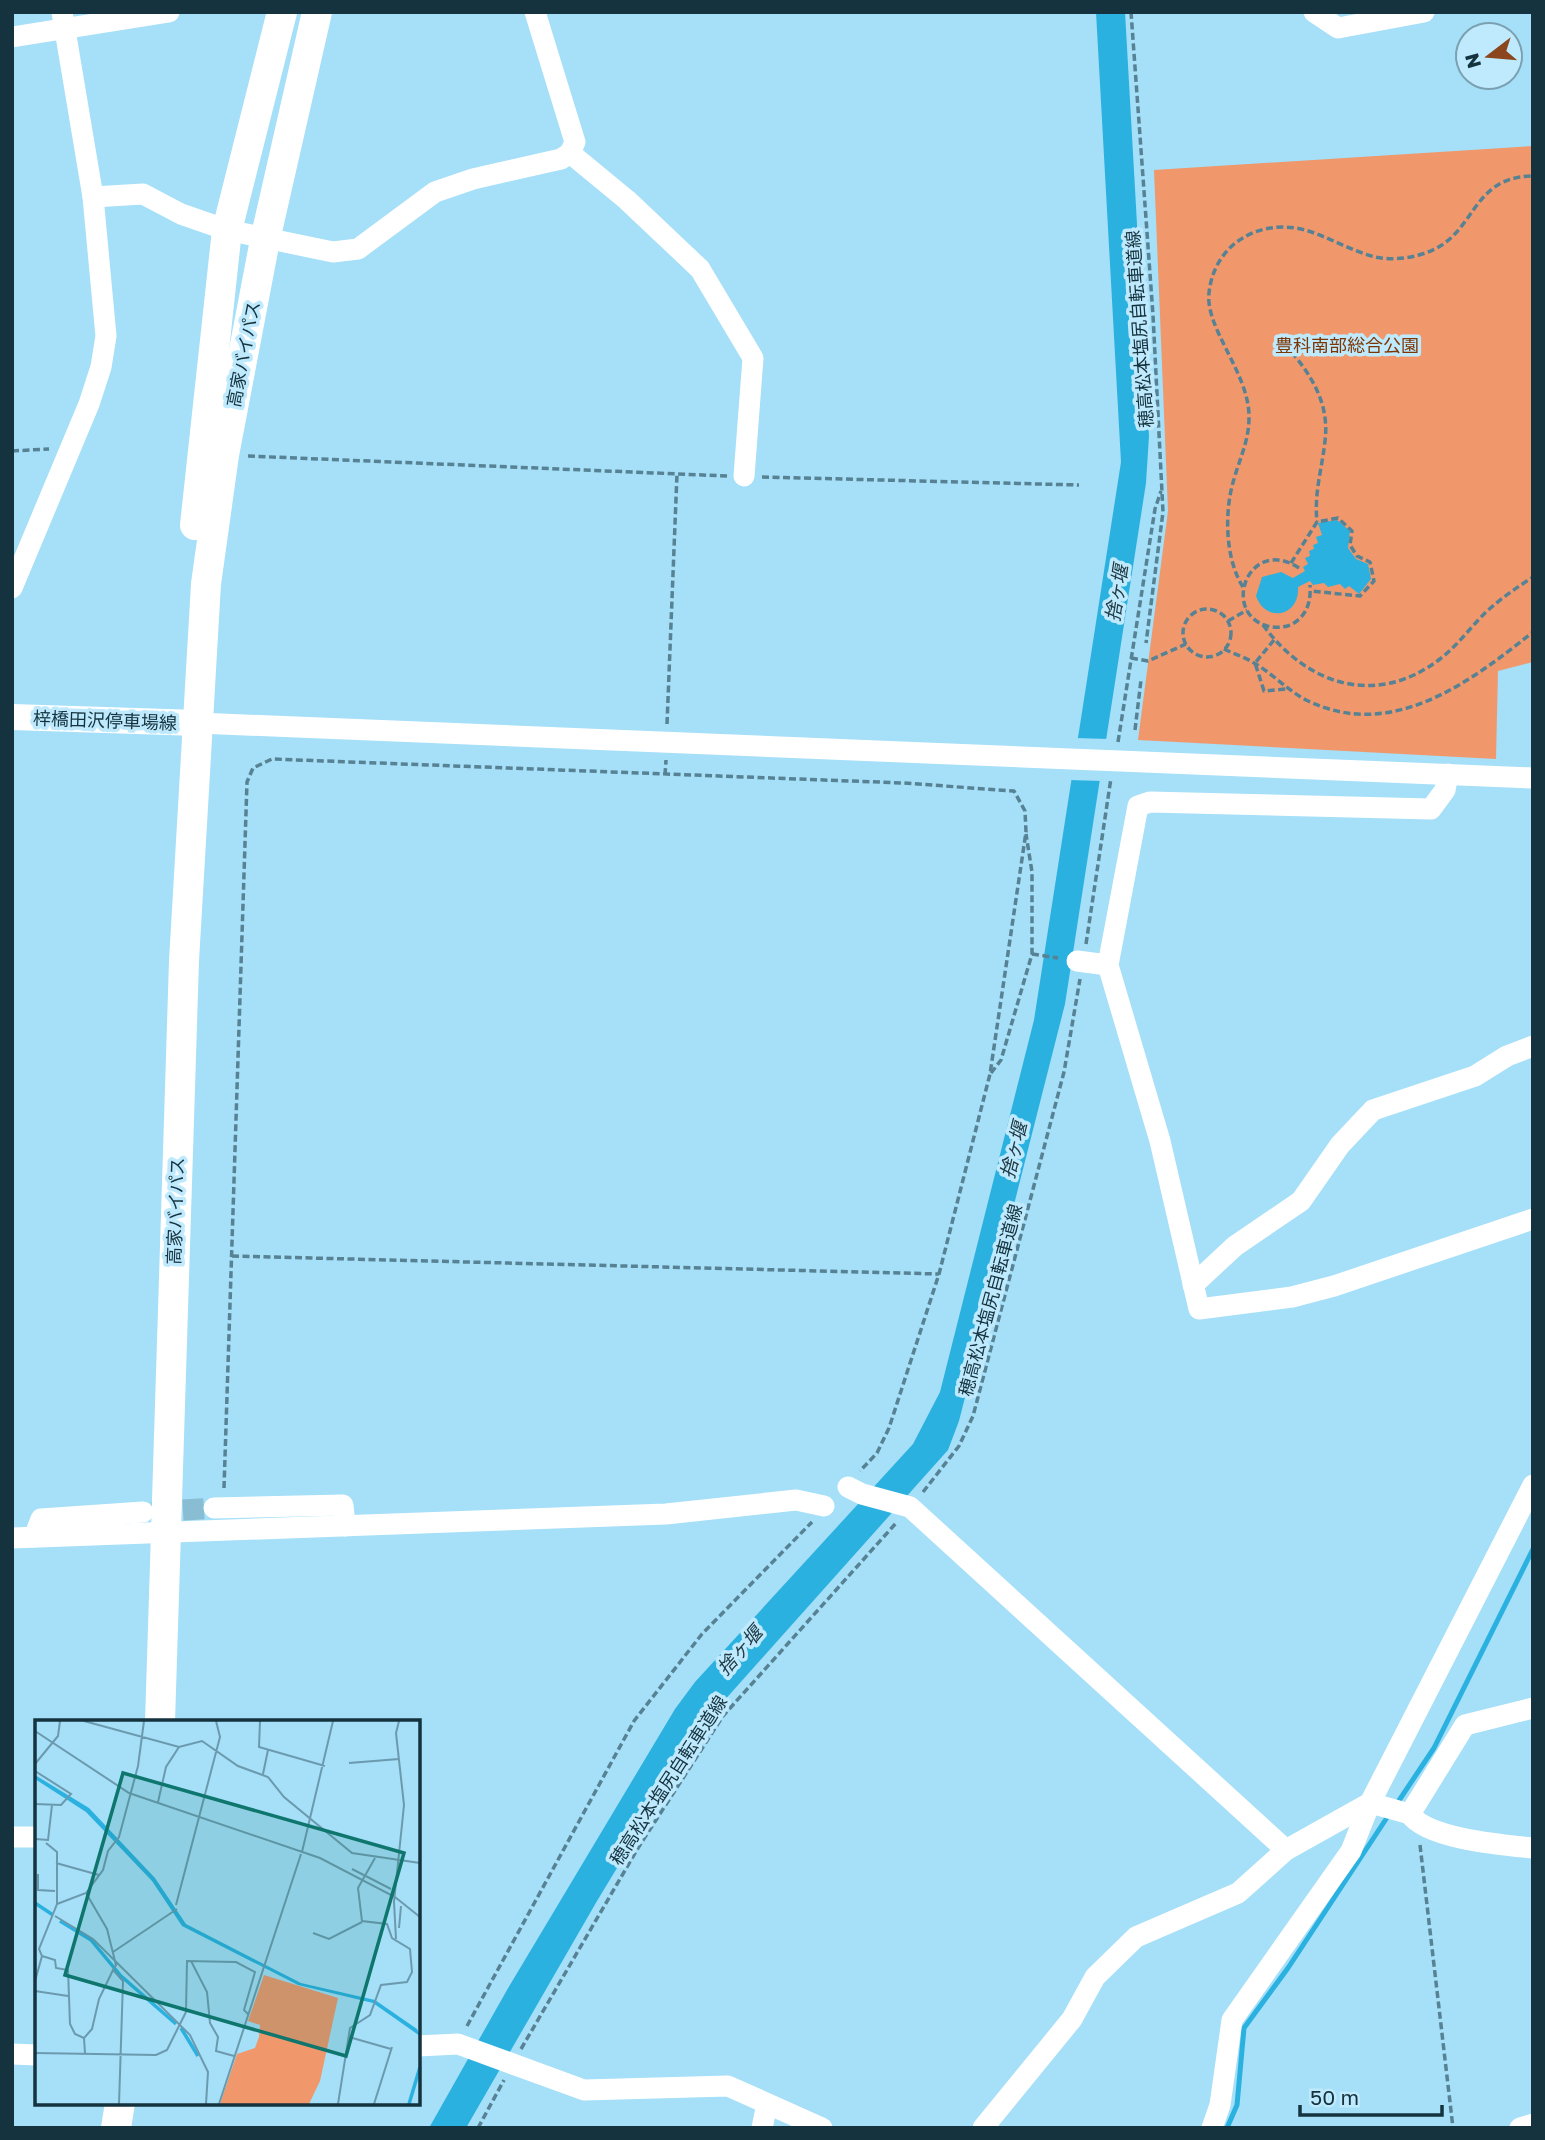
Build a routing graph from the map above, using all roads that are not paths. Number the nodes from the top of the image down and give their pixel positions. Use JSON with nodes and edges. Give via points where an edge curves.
{"nodes":[{"id":1,"x":282,"y":12,"type":"edge"},
{"id":2,"x":317,"y":12,"type":"edge"},
{"id":3,"x":535,"y":12,"type":"edge"},
{"id":4,"x":1314,"y":12,"type":"edge"},
{"id":5,"x":156,"y":13,"type":"edge"},
{"id":6,"x":1414,"y":13,"type":"edge"},
{"id":7,"x":64,"y":21,"type":"edge"},
{"id":8,"x":12,"y":37,"type":"edge"},
{"id":9,"x":570,"y":153,"type":"junction"},
{"id":10,"x":93,"y":197,"type":"junction"},
{"id":11,"x":227,"y":230,"type":"junction"},
{"id":12,"x":265,"y":240,"type":"junction"},
{"id":13,"x":744,"y":476,"type":"road end"},
{"id":14,"x":12,"y":588,"type":"edge"},
{"id":15,"x":199,"y":711,"type":"junction"},
{"id":16,"x":12,"y":717,"type":"edge"},
{"id":17,"x":1448,"y":774,"type":"junction"},
{"id":18,"x":1533,"y":778,"type":"edge"},
{"id":19,"x":1082,"y":959,"type":"road end"},
{"id":20,"x":1108,"y":965,"type":"junction"},
{"id":21,"x":1533,"y":1046,"type":"edge"},
{"id":22,"x":1533,"y":1219,"type":"edge"},
{"id":23,"x":1193,"y":1285,"type":"junction"},
{"id":24,"x":1533,"y":1485,"type":"edge"},
{"id":25,"x":855,"y":1491,"type":"road end"},
{"id":26,"x":824,"y":1506,"type":"road end"},
{"id":27,"x":219,"y":1508,"type":"tunnel mouth"},
{"id":28,"x":143,"y":1512,"type":"tunnel mouth"},
{"id":29,"x":345,"y":1526,"type":"junction"},
{"id":30,"x":168,"y":1532,"type":"junction"},
{"id":31,"x":34,"y":1537,"type":"junction"},
{"id":32,"x":12,"y":1538,"type":"edge"},
{"id":33,"x":1533,"y":1708,"type":"edge"},
{"id":34,"x":160,"y":1720,"type":"edge"},
{"id":35,"x":1370,"y":1803,"type":"junction"},
{"id":36,"x":1414,"y":1819,"type":"junction"},
{"id":37,"x":12,"y":1837,"type":"edge"},
{"id":38,"x":35,"y":1837,"type":"edge"},
{"id":39,"x":1533,"y":1848,"type":"edge"},
{"id":40,"x":1286,"y":1850,"type":"junction"},
{"id":41,"x":420,"y":2046,"type":"edge"},
{"id":42,"x":12,"y":2054,"type":"edge"},
{"id":43,"x":35,"y":2055,"type":"edge"},
{"id":44,"x":766,"y":2104,"type":"junction"},
{"id":45,"x":120,"y":2105,"type":"edge"},
{"id":46,"x":1533,"y":2124,"type":"edge"},
{"id":47,"x":116,"y":2128,"type":"edge"},
{"id":48,"x":762,"y":2128,"type":"edge"},
{"id":49,"x":822,"y":2128,"type":"edge"},
{"id":50,"x":983,"y":2128,"type":"edge"},
{"id":51,"x":1212,"y":2128,"type":"edge"},
{"id":52,"x":1520,"y":2128,"type":"edge"}],
"edges":[{"from":1,"to":11,"type":"highway","name":"高家バイパス"},
{"from":2,"to":12,"type":"highway","name":"高家バイパス"},
{"from":3,"to":9,"type":"street","via":[[575,142]]},
{"from":4,"to":6,"type":"street","via":[[1338,27]]},
{"from":5,"to":7,"type":"street"},
{"from":7,"to":8,"type":"street"},
{"from":7,"to":10,"type":"street"},
{"from":9,"to":12,"type":"street","via":[[435,192],[358,248],[333,252]]},
{"from":9,"to":13,"type":"street","via":[[700,270],[753,358]]},
{"from":10,"to":11,"type":"street","via":[[143,194]]},
{"from":10,"to":14,"type":"street","via":[[106,336],[101,368]]},
{"from":11,"to":12,"type":"street"},
{"from":11,"to":15,"type":"highway","name":"高家バイパス","via":[[195,524]]},
{"from":12,"to":15,"type":"highway","name":"高家バイパス","via":[[224,455],[206,584]]},
{"from":15,"to":16,"type":"main road","name":"梓橋田沢停車場線"},
{"from":15,"to":17,"type":"street","via":[[666,741]]},
{"from":15,"to":30,"type":"highway","name":"高家バイパス","via":[[183,975]]},
{"from":17,"to":18,"type":"street"},
{"from":17,"to":20,"type":"street","via":[[1445,790],[1431,809],[1150,802],[1138,806]]},
{"from":19,"to":20,"type":"street"},
{"from":20,"to":23,"type":"street","via":[[1160,1141]]},
{"from":21,"to":23,"type":"street","via":[[1475,1076],[1373,1110],[1340,1145],[1301,1201],[1235,1245]]},
{"from":22,"to":23,"type":"street","via":[[1422,1259],[1292,1297],[1199,1309]]},
{"from":24,"to":35,"type":"street"},
{"from":25,"to":40,"type":"street","via":[[908,1506]]},
{"from":26,"to":29,"type":"street","via":[[796,1500],[666,1514]]},
{"from":27,"to":29,"type":"street","via":[[343,1505]]},
{"from":28,"to":31,"type":"street","via":[[41,1519]]},
{"from":29,"to":30,"type":"street"},
{"from":30,"to":31,"type":"street"},
{"from":30,"to":34,"type":"highway","name":"高家バイパス"},
{"from":31,"to":32,"type":"street"},
{"from":33,"to":36,"type":"street","via":[[1465,1725]]},
{"from":35,"to":36,"type":"street"},
{"from":35,"to":40,"type":"street"},
{"from":35,"to":51,"type":"street","via":[[1351,1851],[1232,2020],[1220,2105]]},
{"from":36,"to":39,"type":"street","via":[[1488,1843]]},
{"from":37,"to":38,"type":"street"},
{"from":40,"to":50,"type":"street","via":[[1238,1893],[1136,1937],[1095,1977],[1072,2019]]},
{"from":41,"to":44,"type":"street","via":[[465,2045],[583,2090],[728,2086]]},
{"from":42,"to":43,"type":"street"},
{"from":44,"to":48,"type":"street"},
{"from":44,"to":49,"type":"street"},
{"from":45,"to":47,"type":"highway"},
{"from":46,"to":52,"type":"street"}]}
